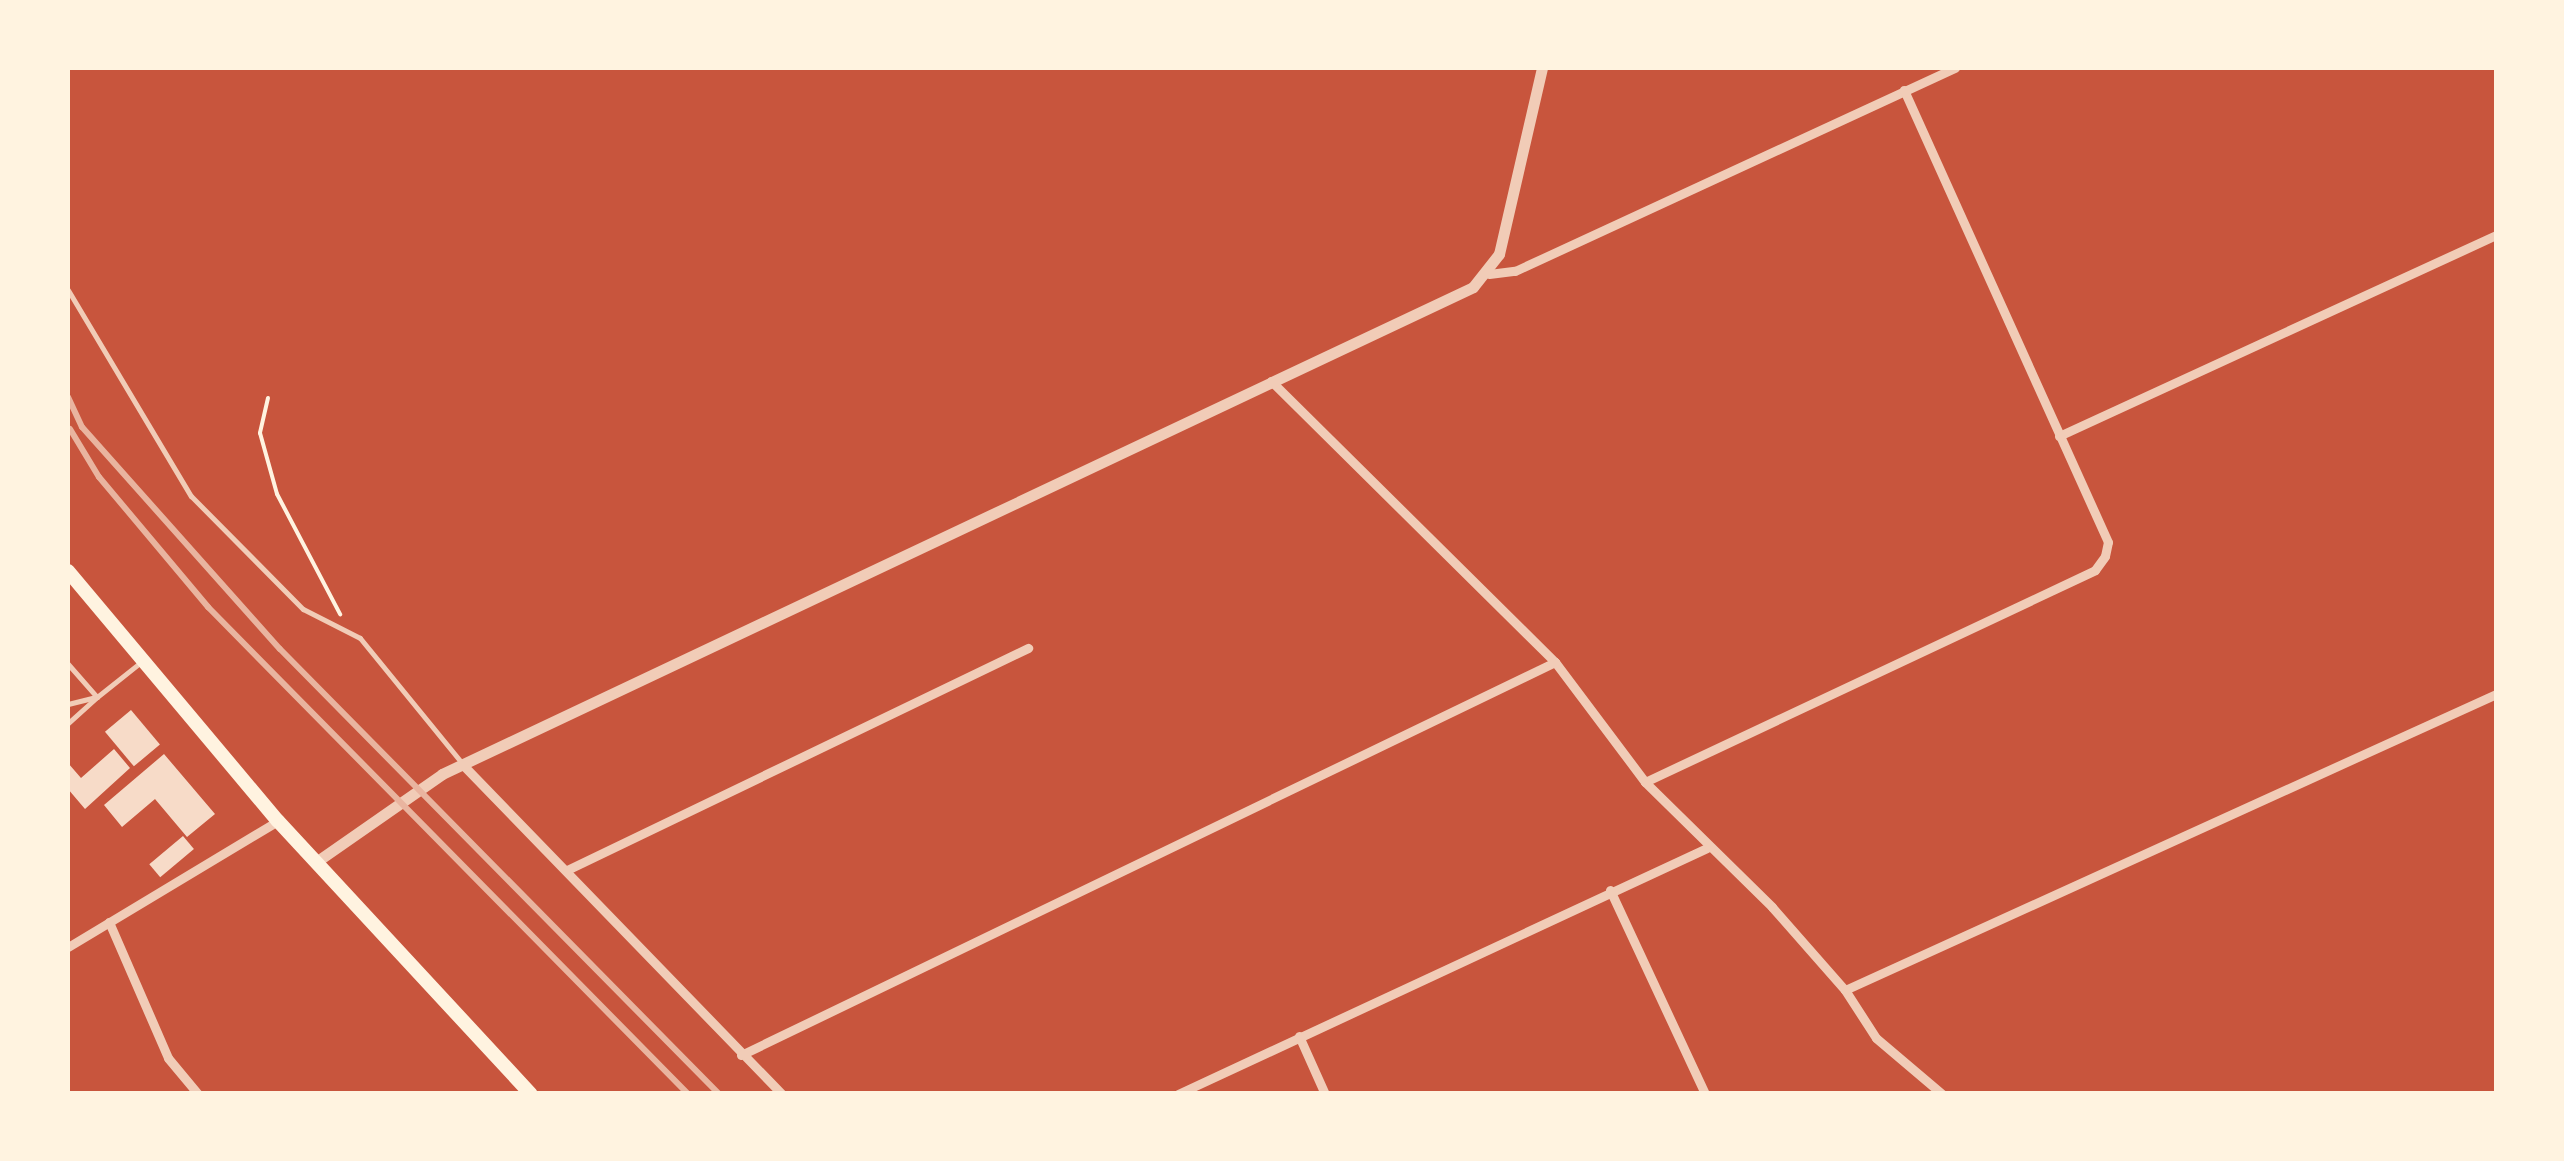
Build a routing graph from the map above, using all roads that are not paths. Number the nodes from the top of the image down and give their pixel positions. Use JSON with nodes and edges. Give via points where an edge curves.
{"nodes":[{"id":1,"x":1542,"y":68,"type":"edge"},
{"id":2,"x":1955,"y":68,"type":"edge"},
{"id":3,"x":1904,"y":90,"type":"junction"},
{"id":4,"x":2496,"y":235,"type":"edge"},
{"id":5,"x":1489,"y":274,"type":"junction"},
{"id":6,"x":68,"y":290,"type":"edge"},
{"id":7,"x":1270,"y":381,"type":"junction"},
{"id":8,"x":2059,"y":436,"type":"junction"},
{"id":9,"x":68,"y":571,"type":"edge"},
{"id":10,"x":1028,"y":648,"type":"dead end"},
{"id":11,"x":144,"y":660,"type":"junction"},
{"id":12,"x":1555,"y":662,"type":"junction"},
{"id":13,"x":68,"y":664,"type":"edge"},
{"id":14,"x":2496,"y":694,"type":"edge"},
{"id":15,"x":98,"y":697,"type":"junction"},
{"id":16,"x":68,"y":704,"type":"edge"},
{"id":17,"x":68,"y":722,"type":"edge"},
{"id":18,"x":463,"y":765,"type":"junction"},
{"id":19,"x":1645,"y":782,"type":"junction"},
{"id":20,"x":278,"y":821,"type":"junction"},
{"id":21,"x":1707,"y":848,"type":"junction"},
{"id":22,"x":316,"y":862,"type":"junction"},
{"id":23,"x":567,"y":870,"type":"junction"},
{"id":24,"x":1610,"y":890,"type":"junction"},
{"id":25,"x":109,"y":922,"type":"junction"},
{"id":26,"x":68,"y":946,"type":"edge"},
{"id":27,"x":1845,"y":990,"type":"junction"},
{"id":28,"x":1299,"y":1036,"type":"junction"},
{"id":29,"x":741,"y":1055,"type":"junction"},
{"id":30,"x":198,"y":1094,"type":"edge"},
{"id":31,"x":531,"y":1094,"type":"edge"},
{"id":32,"x":782,"y":1094,"type":"edge"},
{"id":33,"x":1178,"y":1094,"type":"edge"},
{"id":34,"x":1325,"y":1094,"type":"edge"},
{"id":35,"x":1705,"y":1094,"type":"edge"},
{"id":36,"x":1942,"y":1094,"type":"edge"}],
"edges":[{"from":1,"to":5,"type":"street"},
{"from":2,"to":3,"type":"street"},
{"from":3,"to":5,"type":"street","via":[[1516,271]]},
{"from":3,"to":8,"type":"street"},
{"from":4,"to":8,"type":"street"},
{"from":5,"to":7,"type":"street"},
{"from":6,"to":18,"type":"lane","via":[[191,496],[303,609],[345,628],[406,688]]},
{"from":7,"to":12,"type":"street"},
{"from":7,"to":18,"type":"street"},
{"from":8,"to":19,"type":"street","via":[[2108,542],[2096,570]]},
{"from":9,"to":11,"type":"main road"},
{"from":10,"to":23,"type":"street"},
{"from":11,"to":15,"type":"lane"},
{"from":11,"to":20,"type":"main road"},
{"from":12,"to":19,"type":"street"},
{"from":12,"to":29,"type":"street"},
{"from":13,"to":15,"type":"lane"},
{"from":14,"to":27,"type":"street"},
{"from":15,"to":16,"type":"lane"},
{"from":15,"to":17,"type":"lane"},
{"from":18,"to":22,"type":"street","via":[[408,792]]},
{"from":18,"to":23,"type":"street"},
{"from":19,"to":21,"type":"street"},
{"from":20,"to":22,"type":"main road"},
{"from":20,"to":25,"type":"street"},
{"from":21,"to":24,"type":"street"},
{"from":21,"to":27,"type":"street"},
{"from":22,"to":31,"type":"main road"},
{"from":23,"to":29,"type":"street"},
{"from":24,"to":28,"type":"street"},
{"from":24,"to":35,"type":"street"},
{"from":25,"to":26,"type":"street"},
{"from":25,"to":30,"type":"street","via":[[168,1058]]},
{"from":27,"to":36,"type":"street","via":[[1876,1038]]},
{"from":28,"to":33,"type":"street"},
{"from":28,"to":34,"type":"street"},
{"from":29,"to":32,"type":"street"}]}
